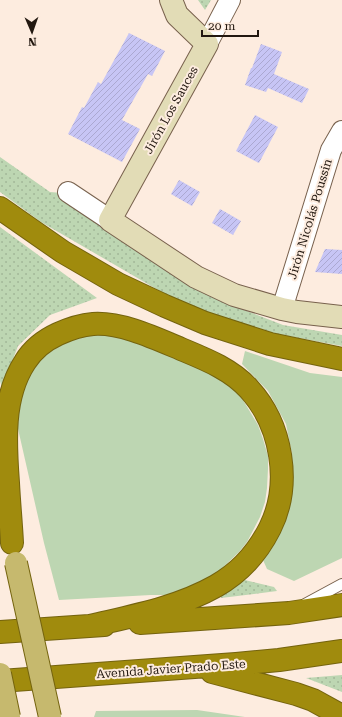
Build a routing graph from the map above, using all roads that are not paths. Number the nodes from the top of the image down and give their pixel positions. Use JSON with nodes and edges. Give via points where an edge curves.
{"nodes":[{"id":1,"x":171,"y":0,"type":"edge"},
{"id":2,"x":230,"y":0,"type":"edge"},
{"id":3,"x":207,"y":44,"type":"junction"},
{"id":4,"x":342,"y":131,"type":"edge"},
{"id":5,"x":68,"y":192,"type":"dead end"},
{"id":6,"x":0,"y":208,"type":"edge"},
{"id":7,"x":110,"y":220,"type":"junction"},
{"id":8,"x":282,"y":309,"type":"junction"},
{"id":9,"x":342,"y":317,"type":"edge"},
{"id":10,"x":342,"y":359,"type":"edge"},
{"id":11,"x":14,"y":553,"type":"joint"},
{"id":12,"x":342,"y":584,"type":"edge"},
{"id":13,"x":342,"y":605,"type":"edge"},
{"id":14,"x":289,"y":613,"type":"junction"},
{"id":15,"x":90,"y":626,"type":"junction"},
{"id":16,"x":0,"y":632,"type":"edge"},
{"id":17,"x":342,"y":651,"type":"edge"},
{"id":18,"x":193,"y":668,"type":"junction"},
{"id":19,"x":0,"y":674,"type":"edge"},
{"id":20,"x":0,"y":681,"type":"edge"},
{"id":21,"x":342,"y":716,"type":"edge"},
{"id":22,"x":9,"y":717,"type":"edge"},
{"id":23,"x":50,"y":717,"type":"edge"}],
"edges":[{"from":1,"to":3,"type":"street","via":[[176,15]]},
{"from":2,"to":3,"type":"street","name":"Jirón Los Sauces"},
{"from":3,"to":7,"type":"street","name":"Jirón Los Sauces"},
{"from":4,"to":8,"type":"street","name":"Jirón Nicolás Poussin","via":[[331,150]]},
{"from":5,"to":7,"type":"street"},
{"from":6,"to":10,"type":"highway","via":[[63,252],[118,284],[164,306],[205,323],[270,344]]},
{"from":7,"to":8,"type":"street","via":[[196,277],[234,295]]},
{"from":8,"to":9,"type":"street"},
{"from":11,"to":15,"type":"highway","via":[[7,466],[7,419],[12,391],[20,371],[32,352],[42,343],[77,327],[92,324],[119,326],[213,362],[249,388],[275,432],[281,473],[279,499],[271,527],[257,550],[227,579],[200,594],[161,608]]},
{"from":11,"to":23,"type":"main road","bridge":true},
{"from":12,"to":14,"type":"lane"},
{"from":13,"to":14,"type":"highway"},
{"from":14,"to":15,"type":"highway"},
{"from":15,"to":16,"type":"highway"},
{"from":17,"to":18,"type":"highway","name":"Avenida Javier Prado Este"},
{"from":18,"to":20,"type":"highway","name":"Avenida Javier Prado Este"},
{"from":18,"to":21,"type":"highway","via":[[296,694]]},
{"from":19,"to":22,"type":"main road","bridge":true}]}
